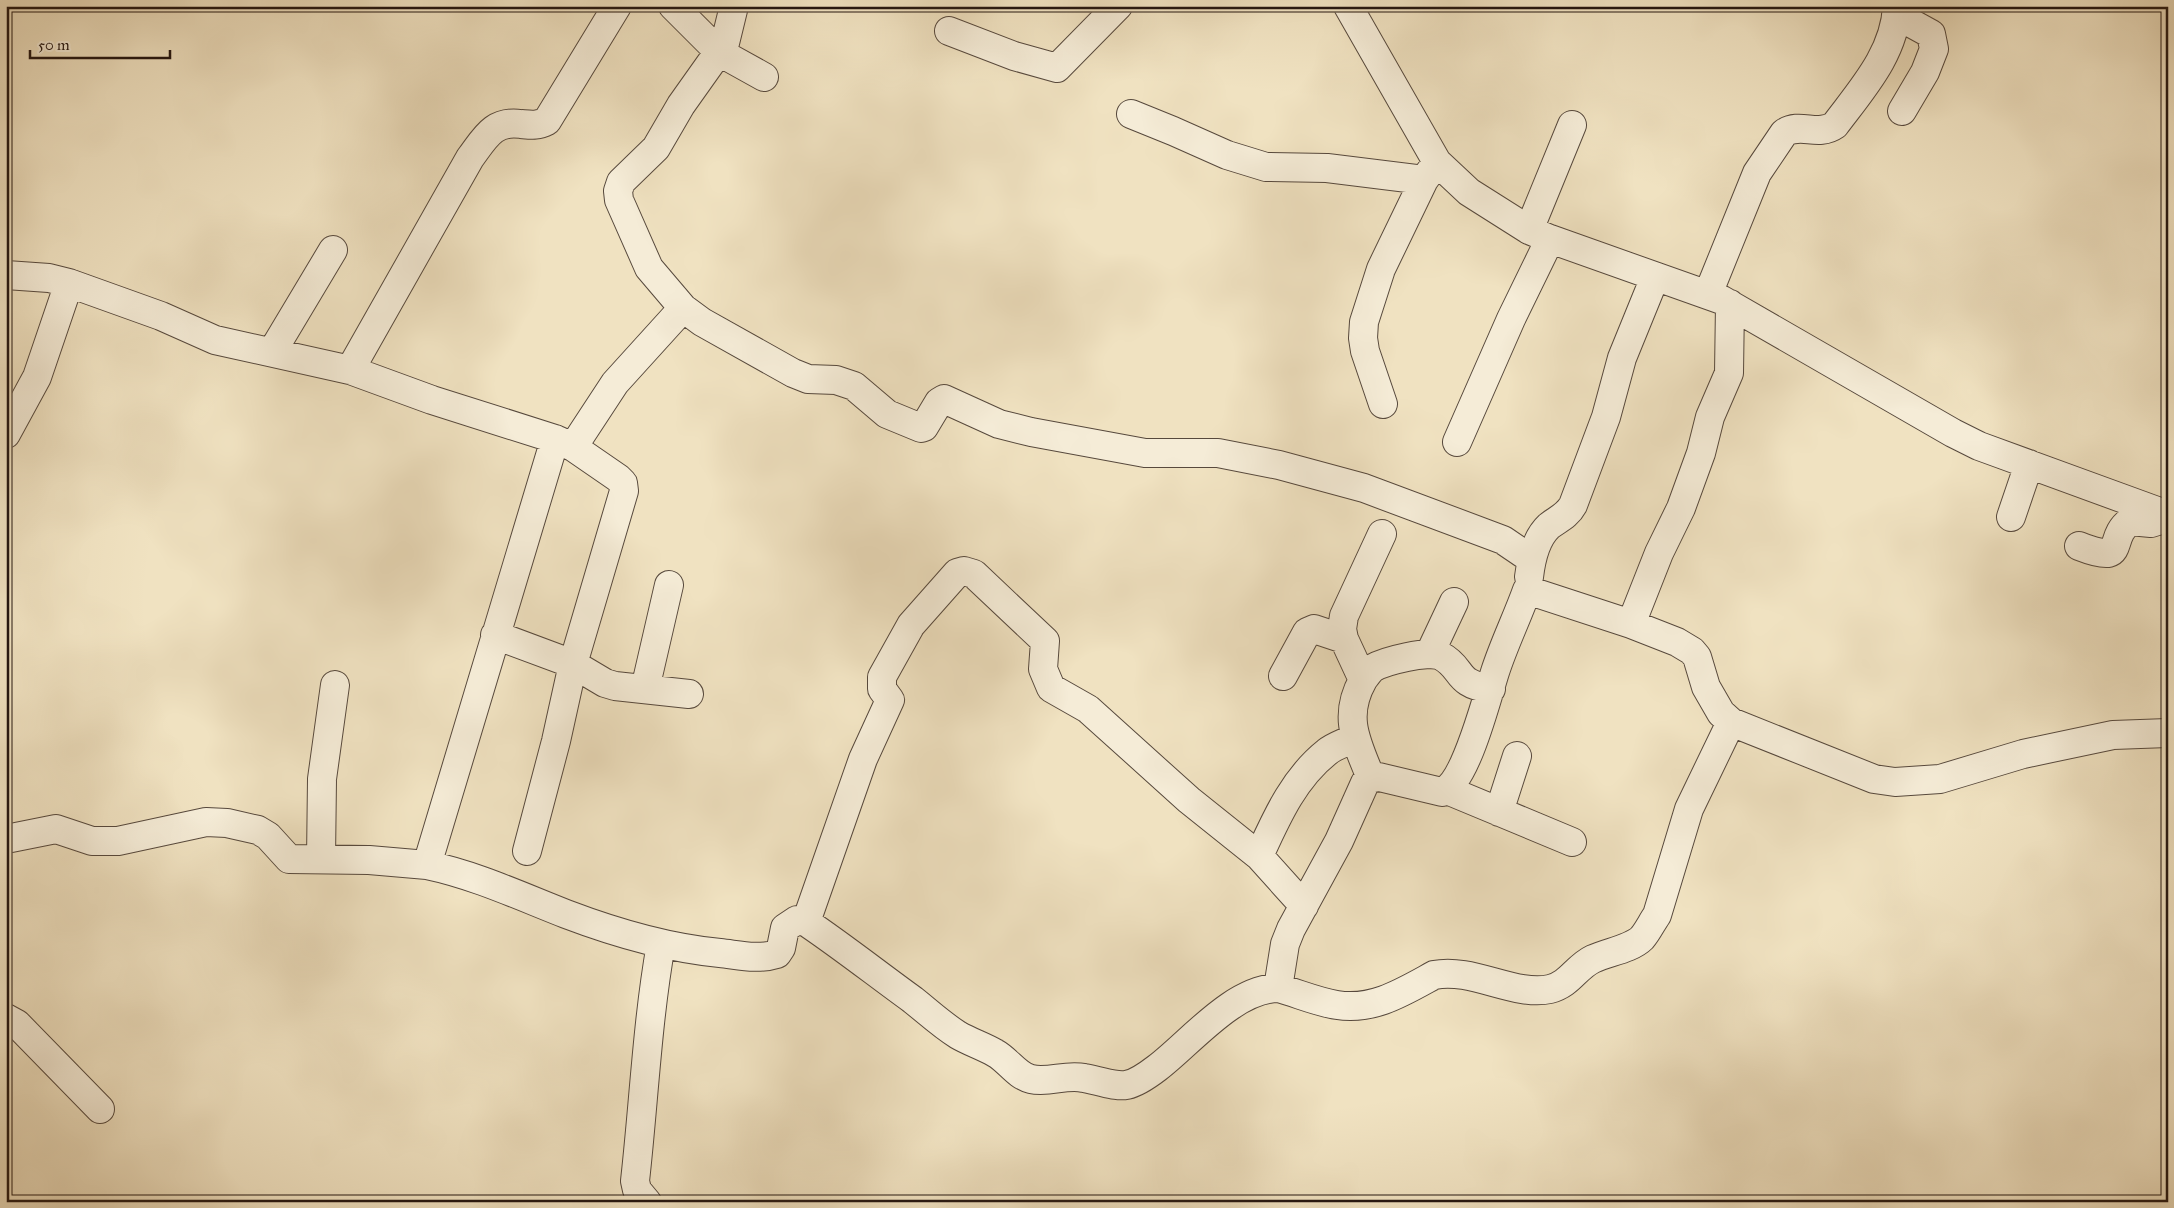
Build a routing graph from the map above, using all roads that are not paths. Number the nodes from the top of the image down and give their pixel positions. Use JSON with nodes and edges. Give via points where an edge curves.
{"nodes":[{"id":1,"x":617,"y":6,"type":"edge"},
{"id":2,"x":673,"y":6,"type":"edge"},
{"id":3,"x":734,"y":6,"type":"edge"},
{"id":4,"x":1118,"y":6,"type":"edge"},
{"id":5,"x":1348,"y":6,"type":"edge"},
{"id":6,"x":1896,"y":13,"type":"edge"},
{"id":7,"x":948,"y":31,"type":"dead end"},
{"id":8,"x":719,"y":52,"type":"junction"},
{"id":9,"x":764,"y":77,"type":"dead end"},
{"id":10,"x":1902,"y":111,"type":"dead end"},
{"id":11,"x":1131,"y":114,"type":"dead end"},
{"id":12,"x":1572,"y":126,"type":"dead end"},
{"id":13,"x":1431,"y":171,"type":"junction"},
{"id":14,"x":1540,"y":234,"type":"junction"},
{"id":15,"x":333,"y":250,"type":"dead end"},
{"id":16,"x":6,"y":275,"type":"edge"},
{"id":17,"x":1655,"y":276,"type":"junction"},
{"id":18,"x":69,"y":283,"type":"junction"},
{"id":19,"x":1719,"y":299,"type":"junction"},
{"id":20,"x":683,"y":308,"type":"junction"},
{"id":21,"x":272,"y":352,"type":"junction"},
{"id":22,"x":350,"y":370,"type":"junction"},
{"id":23,"x":1382,"y":404,"type":"dead end"},
{"id":24,"x":6,"y":434,"type":"edge"},
{"id":25,"x":1457,"y":442,"type":"dead end"},
{"id":26,"x":564,"y":443,"type":"junction"},
{"id":27,"x":2029,"y":464,"type":"junction"},
{"id":28,"x":2168,"y":516,"type":"edge"},
{"id":29,"x":2011,"y":517,"type":"dead end"},
{"id":30,"x":1382,"y":534,"type":"dead end"},
{"id":31,"x":2079,"y":546,"type":"dead end"},
{"id":32,"x":1531,"y":559,"type":"junction"},
{"id":33,"x":670,"y":585,"type":"dead end"},
{"id":34,"x":1528,"y":590,"type":"junction"},
{"id":35,"x":1454,"y":602,"type":"dead end"},
{"id":36,"x":1631,"y":624,"type":"junction"},
{"id":37,"x":495,"y":635,"type":"junction"},
{"id":38,"x":1344,"y":639,"type":"junction"},
{"id":39,"x":1430,"y":653,"type":"junction"},
{"id":40,"x":573,"y":664,"type":"junction"},
{"id":41,"x":1283,"y":676,"type":"dead end"},
{"id":42,"x":1363,"y":680,"type":"junction"},
{"id":43,"x":335,"y":685,"type":"dead end"},
{"id":44,"x":645,"y":689,"type":"junction"},
{"id":45,"x":1491,"y":689,"type":"junction"},
{"id":46,"x":689,"y":694,"type":"dead end"},
{"id":47,"x":1731,"y":722,"type":"junction"},
{"id":48,"x":2168,"y":733,"type":"edge"},
{"id":49,"x":1354,"y":738,"type":"junction"},
{"id":50,"x":1517,"y":756,"type":"dead end"},
{"id":51,"x":1371,"y":778,"type":"junction"},
{"id":52,"x":1447,"y":790,"type":"junction"},
{"id":53,"x":1499,"y":812,"type":"junction"},
{"id":54,"x":6,"y":839,"type":"edge"},
{"id":55,"x":1572,"y":842,"type":"dead end"},
{"id":56,"x":526,"y":851,"type":"dead end"},
{"id":57,"x":1259,"y":856,"type":"junction"},
{"id":58,"x":322,"y":859,"type":"junction"},
{"id":59,"x":426,"y":865,"type":"junction"},
{"id":60,"x":1304,"y":906,"type":"junction"},
{"id":61,"x":806,"y":922,"type":"junction"},
{"id":62,"x":661,"y":944,"type":"junction"},
{"id":63,"x":1278,"y":988,"type":"junction"},
{"id":64,"x":6,"y":1018,"type":"edge"},
{"id":65,"x":100,"y":1109,"type":"dead end"},
{"id":66,"x":647,"y":1202,"type":"edge"}],
"edges":[{"from":1,"to":22,"type":"street","via":[[547,121],[537,126],[502,124],[488,133],[470,158]]},
{"from":2,"to":8,"type":"street"},
{"from":3,"to":8,"type":"street","via":[[725,43]]},
{"from":4,"to":7,"type":"street","via":[[1057,68]]},
{"from":5,"to":13,"type":"street"},
{"from":6,"to":10,"type":"street","via":[[1931,34],[1934,49],[1925,72]]},
{"from":6,"to":19,"type":"street","via":[[1888,45],[1875,71],[1835,125],[1827,130],[1794,128],[1784,133],[1757,173]]},
{"from":8,"to":9,"type":"street"},
{"from":8,"to":20,"type":"street","via":[[681,105],[656,148],[621,182],[618,192],[649,268]]},
{"from":11,"to":13,"type":"street","via":[[1227,156],[1266,167]]},
{"from":12,"to":14,"type":"street"},
{"from":13,"to":14,"type":"street"},
{"from":13,"to":23,"type":"street","via":[[1381,270],[1364,322],[1365,351]]},
{"from":14,"to":17,"type":"street"},
{"from":14,"to":25,"type":"street","via":[[1511,319]]},
{"from":15,"to":21,"type":"street"},
{"from":16,"to":18,"type":"street"},
{"from":17,"to":19,"type":"street"},
{"from":17,"to":32,"type":"street","via":[[1622,358],[1606,417],[1573,506],[1545,532]]},
{"from":18,"to":21,"type":"street","via":[[161,316],[215,340]]},
{"from":18,"to":24,"type":"street","via":[[37,377]]},
{"from":19,"to":27,"type":"street","via":[[1953,433]]},
{"from":19,"to":36,"type":"street","via":[[1729,373],[1710,417],[1681,508]]},
{"from":20,"to":26,"type":"street"},
{"from":20,"to":32,"type":"street","via":[[793,373],[808,379],[836,380],[854,386],[887,414],[921,428],[938,402],[944,399],[1000,424],[1031,432],[1146,453],[1218,453],[1271,464],[1379,493],[1503,540]]},
{"from":21,"to":22,"type":"street"},
{"from":22,"to":26,"type":"street"},
{"from":26,"to":37,"type":"street"},
{"from":26,"to":40,"type":"street","via":[[618,478],[624,491]]},
{"from":27,"to":28,"type":"street"},
{"from":27,"to":29,"type":"street"},
{"from":28,"to":31,"type":"street","via":[[2150,523],[2130,521],[2111,552],[2105,554]]},
{"from":30,"to":38,"type":"street","via":[[1344,616]]},
{"from":32,"to":34,"type":"street"},
{"from":33,"to":44,"type":"street"},
{"from":34,"to":36,"type":"street"},
{"from":34,"to":45,"type":"street"},
{"from":35,"to":39,"type":"street"},
{"from":36,"to":47,"type":"street","via":[[1692,651],[1706,687],[1721,713]]},
{"from":37,"to":40,"type":"street"},
{"from":37,"to":59,"type":"street"},
{"from":38,"to":41,"type":"street","via":[[1318,629],[1307,632]]},
{"from":38,"to":42,"type":"street"},
{"from":39,"to":42,"type":"street","via":[[1375,667]]},
{"from":39,"to":45,"type":"street","via":[[1445,658],[1463,680]]},
{"from":40,"to":44,"type":"street","via":[[605,683]]},
{"from":40,"to":56,"type":"street"},
{"from":42,"to":49,"type":"street","via":[[1352,710]]},
{"from":43,"to":58,"type":"street","via":[[322,779]]},
{"from":44,"to":46,"type":"street"},
{"from":45,"to":52,"type":"street","via":[[1482,719],[1454,783]]},
{"from":47,"to":48,"type":"street","via":[[1874,778],[1895,782],[1940,779],[2022,754],[2113,735]]},
{"from":47,"to":63,"type":"street","via":[[1689,809],[1657,915],[1642,938],[1634,944],[1591,960],[1565,984],[1550,989],[1531,990],[1443,973],[1376,1004],[1353,1007]]},
{"from":49,"to":51,"type":"street"},
{"from":49,"to":57,"type":"street","via":[[1328,751],[1303,774]]},
{"from":50,"to":53,"type":"street"},
{"from":51,"to":52,"type":"street","via":[[1379,777],[1435,792]]},
{"from":51,"to":60,"type":"street","via":[[1365,783]]},
{"from":52,"to":53,"type":"street"},
{"from":53,"to":55,"type":"street"},
{"from":54,"to":58,"type":"street","via":[[56,829],[92,841],[118,841],[206,822],[258,830],[289,859]]},
{"from":57,"to":60,"type":"street"},
{"from":57,"to":61,"type":"street","via":[[1189,800],[1088,709],[1051,688],[1043,669],[1045,641],[974,574],[964,571],[957,573],[911,625],[882,677],[882,689],[890,700],[863,759]]},
{"from":58,"to":59,"type":"street"},
{"from":59,"to":62,"type":"street","via":[[483,881],[619,933]]},
{"from":60,"to":63,"type":"street","via":[[1285,944]]},
{"from":61,"to":62,"type":"street","via":[[797,920],[785,928],[777,954],[769,957]]},
{"from":61,"to":63,"type":"street","via":[[957,1034],[1006,1059],[1022,1076],[1042,1081],[1070,1076],[1117,1086],[1138,1082],[1174,1055],[1219,1013],[1259,992]]},
{"from":62,"to":66,"type":"street","via":[[648,1031],[635,1181],[636,1190]]},
{"from":64,"to":65,"type":"street","via":[[17,1024]]}]}
